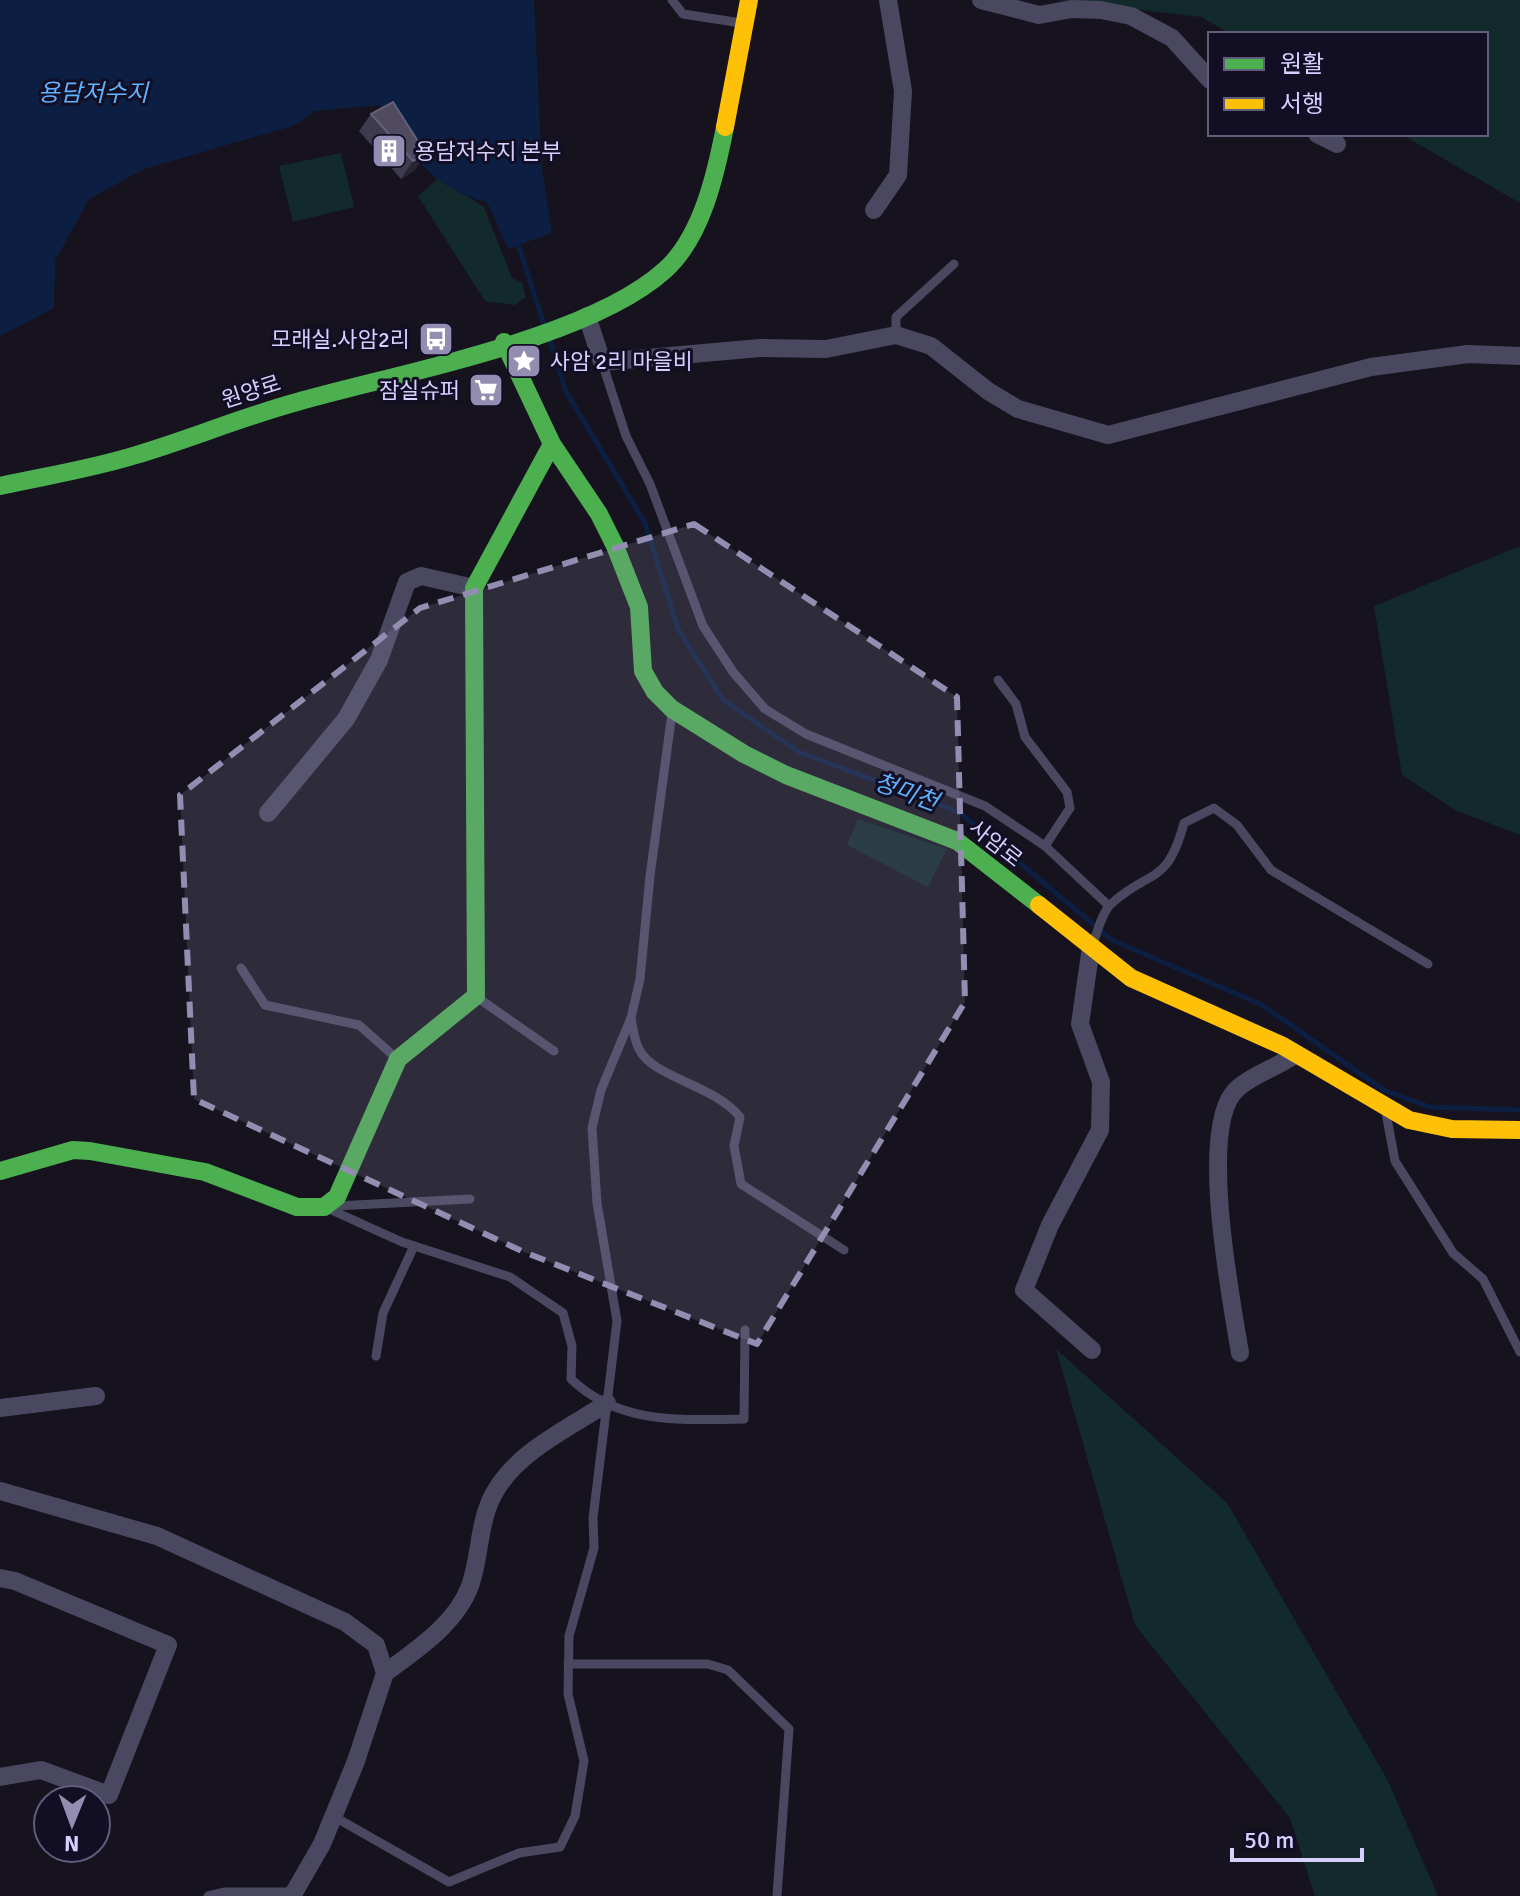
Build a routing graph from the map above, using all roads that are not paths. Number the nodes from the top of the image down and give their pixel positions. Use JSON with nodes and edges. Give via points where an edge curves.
{"nodes":[{"id":1,"x":672,"y":0,"type":"edge"},
{"id":2,"x":749,"y":0,"type":"edge"},
{"id":3,"x":888,"y":0,"type":"edge"},
{"id":4,"x":981,"y":0,"type":"edge"},
{"id":5,"x":744,"y":24,"type":"junction"},
{"id":6,"x":1208,"y":78,"type":"edge"},
{"id":7,"x":1321,"y":136,"type":"edge"},
{"id":8,"x":1337,"y":144,"type":"dead end"},
{"id":9,"x":874,"y":210,"type":"dead end"},
{"id":10,"x":954,"y":264,"type":"dead end"},
{"id":11,"x":584,"y":317,"type":"junction"},
{"id":12,"x":896,"y":335,"type":"junction"},
{"id":13,"x":510,"y":340,"type":"junction"},
{"id":14,"x":1520,"y":356,"type":"edge"},
{"id":15,"x":602,"y":362,"type":"junction"},
{"id":16,"x":552,"y":444,"type":"junction"},
{"id":17,"x":0,"y":486,"type":"edge"},
{"id":18,"x":474,"y":588,"type":"junction"},
{"id":19,"x":998,"y":680,"type":"dead end"},
{"id":20,"x":672,"y":709,"type":"junction"},
{"id":21,"x":268,"y":813,"type":"dead end"},
{"id":22,"x":1045,"y":846,"type":"junction"},
{"id":23,"x":1108,"y":905,"type":"junction"},
{"id":24,"x":1091,"y":947,"type":"junction"},
{"id":25,"x":1428,"y":964,"type":"dead end"},
{"id":26,"x":241,"y":968,"type":"dead end"},
{"id":27,"x":476,"y":996,"type":"junction"},
{"id":28,"x":631,"y":1018,"type":"junction"},
{"id":29,"x":554,"y":1051,"type":"dead end"},
{"id":30,"x":1296,"y":1054,"type":"junction"},
{"id":31,"x":398,"y":1059,"type":"junction"},
{"id":32,"x":1385,"y":1106,"type":"junction"},
{"id":33,"x":1520,"y":1130,"type":"edge"},
{"id":34,"x":0,"y":1171,"type":"edge"},
{"id":35,"x":470,"y":1199,"type":"dead end"},
{"id":36,"x":324,"y":1207,"type":"junction"},
{"id":37,"x":414,"y":1246,"type":"junction"},
{"id":38,"x":844,"y":1250,"type":"dead end"},
{"id":39,"x":745,"y":1330,"type":"dead end"},
{"id":40,"x":1092,"y":1350,"type":"dead end"},
{"id":41,"x":1520,"y":1352,"type":"edge"},
{"id":42,"x":1240,"y":1353,"type":"dead end"},
{"id":43,"x":376,"y":1356,"type":"dead end"},
{"id":44,"x":96,"y":1396,"type":"dead end"},
{"id":45,"x":607,"y":1403,"type":"junction"},
{"id":46,"x":0,"y":1408,"type":"edge"},
{"id":47,"x":0,"y":1491,"type":"edge"},
{"id":48,"x":0,"y":1578,"type":"edge"},
{"id":49,"x":568,"y":1664,"type":"junction"},
{"id":50,"x":385,"y":1673,"type":"junction"},
{"id":51,"x":0,"y":1777,"type":"edge"},
{"id":52,"x":333,"y":1816,"type":"junction"},
{"id":53,"x":293,"y":1894,"type":"edge"},
{"id":54,"x":208,"y":1896,"type":"edge"},
{"id":55,"x":777,"y":1896,"type":"edge"}],
"edges":[{"from":1,"to":5,"type":"lane","via":[[683,14]]},
{"from":2,"to":5,"type":"street"},
{"from":3,"to":9,"type":"street","via":[[903,91],[898,175]]},
{"from":4,"to":6,"type":"street","via":[[1039,15],[1101,10],[1131,16],[1172,38]]},
{"from":5,"to":11,"type":"street","via":[[713,177],[685,247],[648,286]]},
{"from":7,"to":8,"type":"street"},
{"from":10,"to":12,"type":"lane","via":[[896,317]]},
{"from":11,"to":13,"type":"street","name":"원양로"},
{"from":11,"to":15,"type":"street"},
{"from":12,"to":14,"type":"street","via":[[931,346],[1018,409],[1108,435],[1371,367],[1468,354]]},
{"from":12,"to":15,"type":"street","via":[[826,349],[760,348]]},
{"from":13,"to":16,"type":"street","name":"사암로"},
{"from":13,"to":17,"type":"street","name":"원양로","via":[[111,462]]},
{"from":15,"to":22,"type":"lane","via":[[626,436],[650,484],[703,626],[765,709],[806,734],[985,806]]},
{"from":16,"to":18,"type":"street"},
{"from":16,"to":20,"type":"street","name":"사암로","via":[[599,514],[630,579],[639,607],[643,671]]},
{"from":18,"to":21,"type":"street","via":[[421,576],[407,582],[379,660],[346,719]]},
{"from":18,"to":27,"type":"street"},
{"from":19,"to":22,"type":"lane","via":[[1016,704],[1025,737],[1067,792],[1070,808]]},
{"from":20,"to":24,"type":"street","name":"사암로","via":[[786,775],[957,841]]},
{"from":20,"to":28,"type":"lane"},
{"from":22,"to":23,"type":"lane"},
{"from":23,"to":24,"type":"lane"},
{"from":23,"to":25,"type":"lane","via":[[1162,873],[1176,853],[1184,823],[1214,808],[1237,825],[1271,870]]},
{"from":24,"to":30,"type":"street","name":"사암로","via":[[1131,978]]},
{"from":24,"to":40,"type":"street","via":[[1080,1024],[1101,1082],[1100,1130],[1050,1225],[1024,1290]]},
{"from":26,"to":31,"type":"lane","via":[[265,1005],[359,1025]]},
{"from":27,"to":29,"type":"lane"},
{"from":27,"to":31,"type":"street"},
{"from":28,"to":38,"type":"lane","via":[[639,1050],[656,1067],[708,1089],[740,1117],[734,1146],[741,1184]]},
{"from":28,"to":45,"type":"lane","via":[[601,1090],[592,1128],[597,1203],[617,1321]]},
{"from":30,"to":32,"type":"street","name":"사암로"},
{"from":30,"to":42,"type":"street","via":[[1237,1088],[1225,1107],[1219,1229]]},
{"from":31,"to":36,"type":"street","via":[[337,1197]]},
{"from":32,"to":33,"type":"street","name":"사암로","via":[[1409,1120],[1452,1129]]},
{"from":32,"to":41,"type":"lane","via":[[1395,1161],[1453,1253],[1483,1279]]},
{"from":34,"to":36,"type":"street","via":[[73,1150],[90,1151],[205,1172],[297,1207]]},
{"from":35,"to":36,"type":"lane"},
{"from":36,"to":37,"type":"lane"},
{"from":37,"to":43,"type":"lane","via":[[383,1313]]},
{"from":37,"to":45,"type":"lane","via":[[510,1277],[563,1313],[572,1346],[571,1379]]},
{"from":39,"to":45,"type":"lane","via":[[744,1419],[663,1421]]},
{"from":44,"to":46,"type":"street"},
{"from":45,"to":49,"type":"lane","via":[[594,1548],[569,1636]]},
{"from":45,"to":50,"type":"street","via":[[524,1457],[496,1489],[469,1586],[454,1615]]},
{"from":47,"to":50,"type":"street","via":[[157,1536],[309,1604],[376,1645]]},
{"from":48,"to":51,"type":"street","via":[[168,1645],[109,1795],[41,1770]]},
{"from":49,"to":52,"type":"lane","via":[[568,1694],[584,1761],[575,1816],[560,1847],[519,1853],[449,1882]]},
{"from":49,"to":55,"type":"lane","via":[[718,1667],[728,1670],[789,1729]]},
{"from":50,"to":52,"type":"street"},
{"from":52,"to":53,"type":"street"},
{"from":53,"to":54,"type":"lane"}]}
